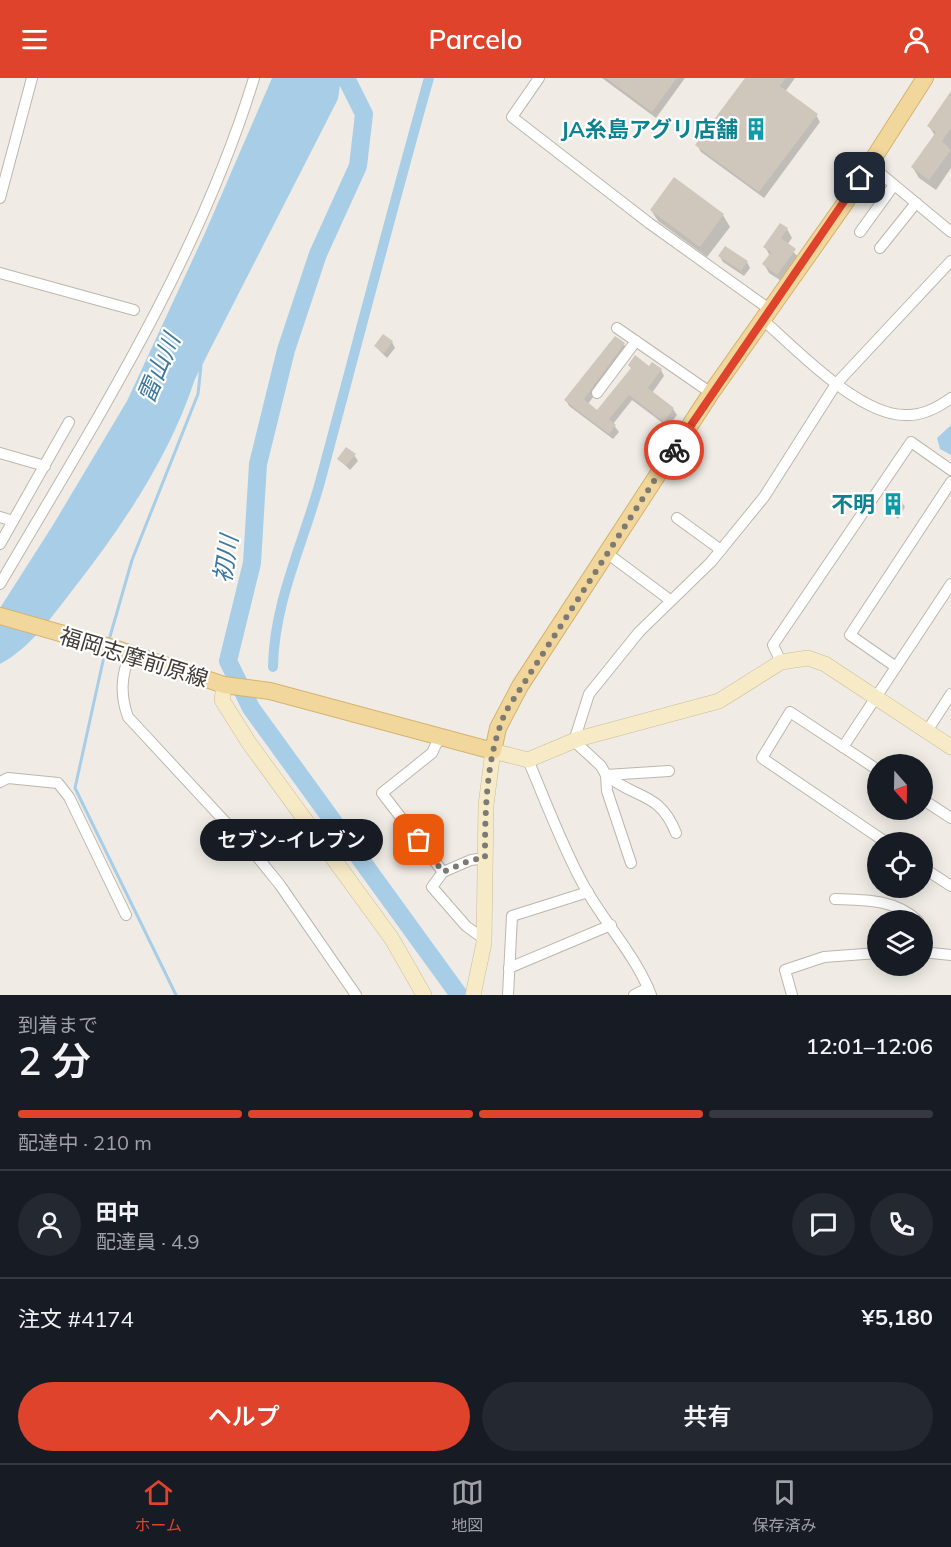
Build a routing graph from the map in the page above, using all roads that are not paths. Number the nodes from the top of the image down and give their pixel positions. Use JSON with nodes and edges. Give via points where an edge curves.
{"nodes":[{"id":1,"x":32,"y":78,"type":"edge"},
{"id":2,"x":254,"y":78,"type":"edge"},
{"id":3,"x":539,"y":78,"type":"edge"},
{"id":4,"x":925,"y":78,"type":"edge"},
{"id":5,"x":869,"y":164,"type":"junction"},
{"id":6,"x":894,"y":185,"type":"junction"},
{"id":7,"x":0,"y":198,"type":"edge"},
{"id":8,"x":916,"y":203,"type":"junction"},
{"id":9,"x":860,"y":232,"type":"dead end"},
{"id":10,"x":951,"y":232,"type":"edge"},
{"id":11,"x":880,"y":248,"type":"dead end"},
{"id":12,"x":951,"y":261,"type":"edge"},
{"id":13,"x":0,"y":273,"type":"edge"},
{"id":14,"x":134,"y":310,"type":"dead end"},
{"id":15,"x":766,"y":314,"type":"junction"},
{"id":16,"x":617,"y":328,"type":"dead end"},
{"id":17,"x":636,"y":341,"type":"junction"},
{"id":18,"x":836,"y":384,"type":"junction"},
{"id":19,"x":597,"y":393,"type":"dead end"},
{"id":20,"x":711,"y":393,"type":"junction"},
{"id":21,"x":951,"y":398,"type":"edge"},
{"id":22,"x":69,"y":423,"type":"dead end"},
{"id":23,"x":0,"y":453,"type":"edge"},
{"id":24,"x":45,"y":466,"type":"junction"},
{"id":25,"x":951,"y":470,"type":"edge"},
{"id":26,"x":951,"y":482,"type":"edge"},
{"id":27,"x":0,"y":517,"type":"edge"},
{"id":28,"x":677,"y":518,"type":"dead end"},
{"id":29,"x":13,"y":521,"type":"junction"},
{"id":30,"x":0,"y":544,"type":"edge"},
{"id":31,"x":721,"y":550,"type":"junction"},
{"id":32,"x":608,"y":554,"type":"junction"},
{"id":33,"x":0,"y":584,"type":"edge"},
{"id":34,"x":951,"y":584,"type":"edge"},
{"id":35,"x":670,"y":600,"type":"junction"},
{"id":36,"x":0,"y":616,"type":"edge"},
{"id":37,"x":125,"y":652,"type":"junction"},
{"id":38,"x":781,"y":663,"type":"junction"},
{"id":39,"x":896,"y":667,"type":"junction"},
{"id":40,"x":224,"y":685,"type":"junction"},
{"id":41,"x":951,"y":694,"type":"edge"},
{"id":42,"x":876,"y":697,"type":"junction"},
{"id":43,"x":927,"y":731,"type":"junction"},
{"id":44,"x":440,"y":736,"type":"junction"},
{"id":45,"x":574,"y":741,"type":"junction"},
{"id":46,"x":843,"y":747,"type":"junction"},
{"id":47,"x":951,"y":747,"type":"edge"},
{"id":48,"x":493,"y":751,"type":"junction"},
{"id":49,"x":528,"y":760,"type":"junction"},
{"id":50,"x":867,"y":763,"type":"edge"},
{"id":51,"x":669,"y":771,"type":"dead end"},
{"id":52,"x":606,"y":775,"type":"junction"},
{"id":53,"x":0,"y":782,"type":"edge"},
{"id":54,"x":933,"y":806,"type":"edge"},
{"id":55,"x":951,"y":818,"type":"edge"},
{"id":56,"x":871,"y":832,"type":"edge"},
{"id":57,"x":676,"y":833,"type":"dead end"},
{"id":58,"x":485,"y":858,"type":"junction"},
{"id":59,"x":631,"y":862,"type":"dead end"},
{"id":60,"x":443,"y":872,"type":"junction"},
{"id":61,"x":933,"y":874,"type":"edge"},
{"id":62,"x":951,"y":886,"type":"edge"},
{"id":63,"x":588,"y":892,"type":"junction"},
{"id":64,"x":835,"y":899,"type":"dead end"},
{"id":65,"x":907,"y":910,"type":"edge"},
{"id":66,"x":126,"y":915,"type":"dead end"},
{"id":67,"x":611,"y":926,"type":"junction"},
{"id":68,"x":484,"y":941,"type":"junction"},
{"id":69,"x":933,"y":953,"type":"edge"},
{"id":70,"x":867,"y":954,"type":"edge"},
{"id":71,"x":951,"y":955,"type":"edge"},
{"id":72,"x":509,"y":968,"type":"junction"},
{"id":73,"x":650,"y":991,"type":"edge"},
{"id":74,"x":356,"y":995,"type":"edge"},
{"id":75,"x":424,"y":995,"type":"edge"},
{"id":76,"x":473,"y":995,"type":"edge"},
{"id":77,"x":508,"y":995,"type":"edge"},
{"id":78,"x":634,"y":995,"type":"edge"},
{"id":79,"x":792,"y":995,"type":"edge"}],
"edges":[{"from":1,"to":7,"type":"street"},
{"from":2,"to":33,"type":"street","via":[[238,131],[153,320]]},
{"from":3,"to":15,"type":"street","via":[[512,117]]},
{"from":4,"to":5,"type":"main road"},
{"from":5,"to":6,"type":"street"},
{"from":5,"to":15,"type":"main road"},
{"from":6,"to":8,"type":"street"},
{"from":6,"to":9,"type":"street"},
{"from":8,"to":10,"type":"street"},
{"from":8,"to":11,"type":"street"},
{"from":12,"to":18,"type":"street"},
{"from":13,"to":14,"type":"street"},
{"from":15,"to":18,"type":"street"},
{"from":15,"to":20,"type":"main road"},
{"from":16,"to":17,"type":"street"},
{"from":17,"to":19,"type":"street"},
{"from":17,"to":20,"type":"street"},
{"from":18,"to":21,"type":"street","via":[[876,409],[908,416]]},
{"from":18,"to":31,"type":"street","via":[[780,475]]},
{"from":20,"to":32,"type":"main road"},
{"from":22,"to":24,"type":"street"},
{"from":23,"to":24,"type":"street"},
{"from":24,"to":29,"type":"street"},
{"from":25,"to":38,"type":"street","via":[[911,442],[773,645]]},
{"from":26,"to":39,"type":"street","via":[[850,635]]},
{"from":27,"to":29,"type":"street"},
{"from":28,"to":31,"type":"street"},
{"from":29,"to":30,"type":"street"},
{"from":31,"to":35,"type":"street"},
{"from":32,"to":35,"type":"street"},
{"from":32,"to":48,"type":"main road","via":[[520,686],[498,728]]},
{"from":34,"to":39,"type":"street"},
{"from":35,"to":45,"type":"street","via":[[589,694]]},
{"from":36,"to":37,"type":"main road","name":"福岡志摩前原線"},
{"from":37,"to":40,"type":"main road","name":"福岡志摩前原線"},
{"from":37,"to":74,"type":"street","via":[[122,694],[128,717],[255,854]]},
{"from":38,"to":42,"type":"street","via":[[808,658],[825,664]]},
{"from":38,"to":45,"type":"street","via":[[719,700]]},
{"from":39,"to":42,"type":"street"},
{"from":40,"to":44,"type":"main road","name":"福岡志摩前原線","via":[[270,691]]},
{"from":40,"to":75,"type":"street","via":[[222,700],[249,743],[392,939]]},
{"from":41,"to":43,"type":"street"},
{"from":42,"to":43,"type":"street"},
{"from":42,"to":46,"type":"street"},
{"from":43,"to":47,"type":"street"},
{"from":44,"to":48,"type":"main road","name":"福岡志摩前原線"},
{"from":44,"to":60,"type":"street","via":[[432,753],[382,793]]},
{"from":45,"to":49,"type":"street"},
{"from":45,"to":52,"type":"street"},
{"from":46,"to":50,"type":"street"},
{"from":46,"to":56,"type":"street","via":[[790,712],[762,758]]},
{"from":48,"to":49,"type":"street"},
{"from":48,"to":58,"type":"street"},
{"from":49,"to":63,"type":"street"},
{"from":51,"to":52,"type":"street"},
{"from":52,"to":57,"type":"street","via":[[656,801]]},
{"from":52,"to":59,"type":"street","via":[[607,791]]},
{"from":53,"to":66,"type":"street","via":[[8,778],[58,783],[69,797]]},
{"from":54,"to":55,"type":"street"},
{"from":58,"to":60,"type":"street"},
{"from":58,"to":68,"type":"street"},
{"from":60,"to":68,"type":"street","via":[[432,887]]},
{"from":61,"to":62,"type":"street"},
{"from":63,"to":67,"type":"street"},
{"from":63,"to":72,"type":"street","via":[[512,916]]},
{"from":64,"to":65,"type":"street","via":[[876,901]]},
{"from":67,"to":72,"type":"street"},
{"from":67,"to":73,"type":"street"},
{"from":68,"to":76,"type":"street"},
{"from":69,"to":71,"type":"street"},
{"from":70,"to":79,"type":"street","via":[[824,957],[785,970]]},
{"from":72,"to":77,"type":"street"},
{"from":73,"to":78,"type":"street"}]}
